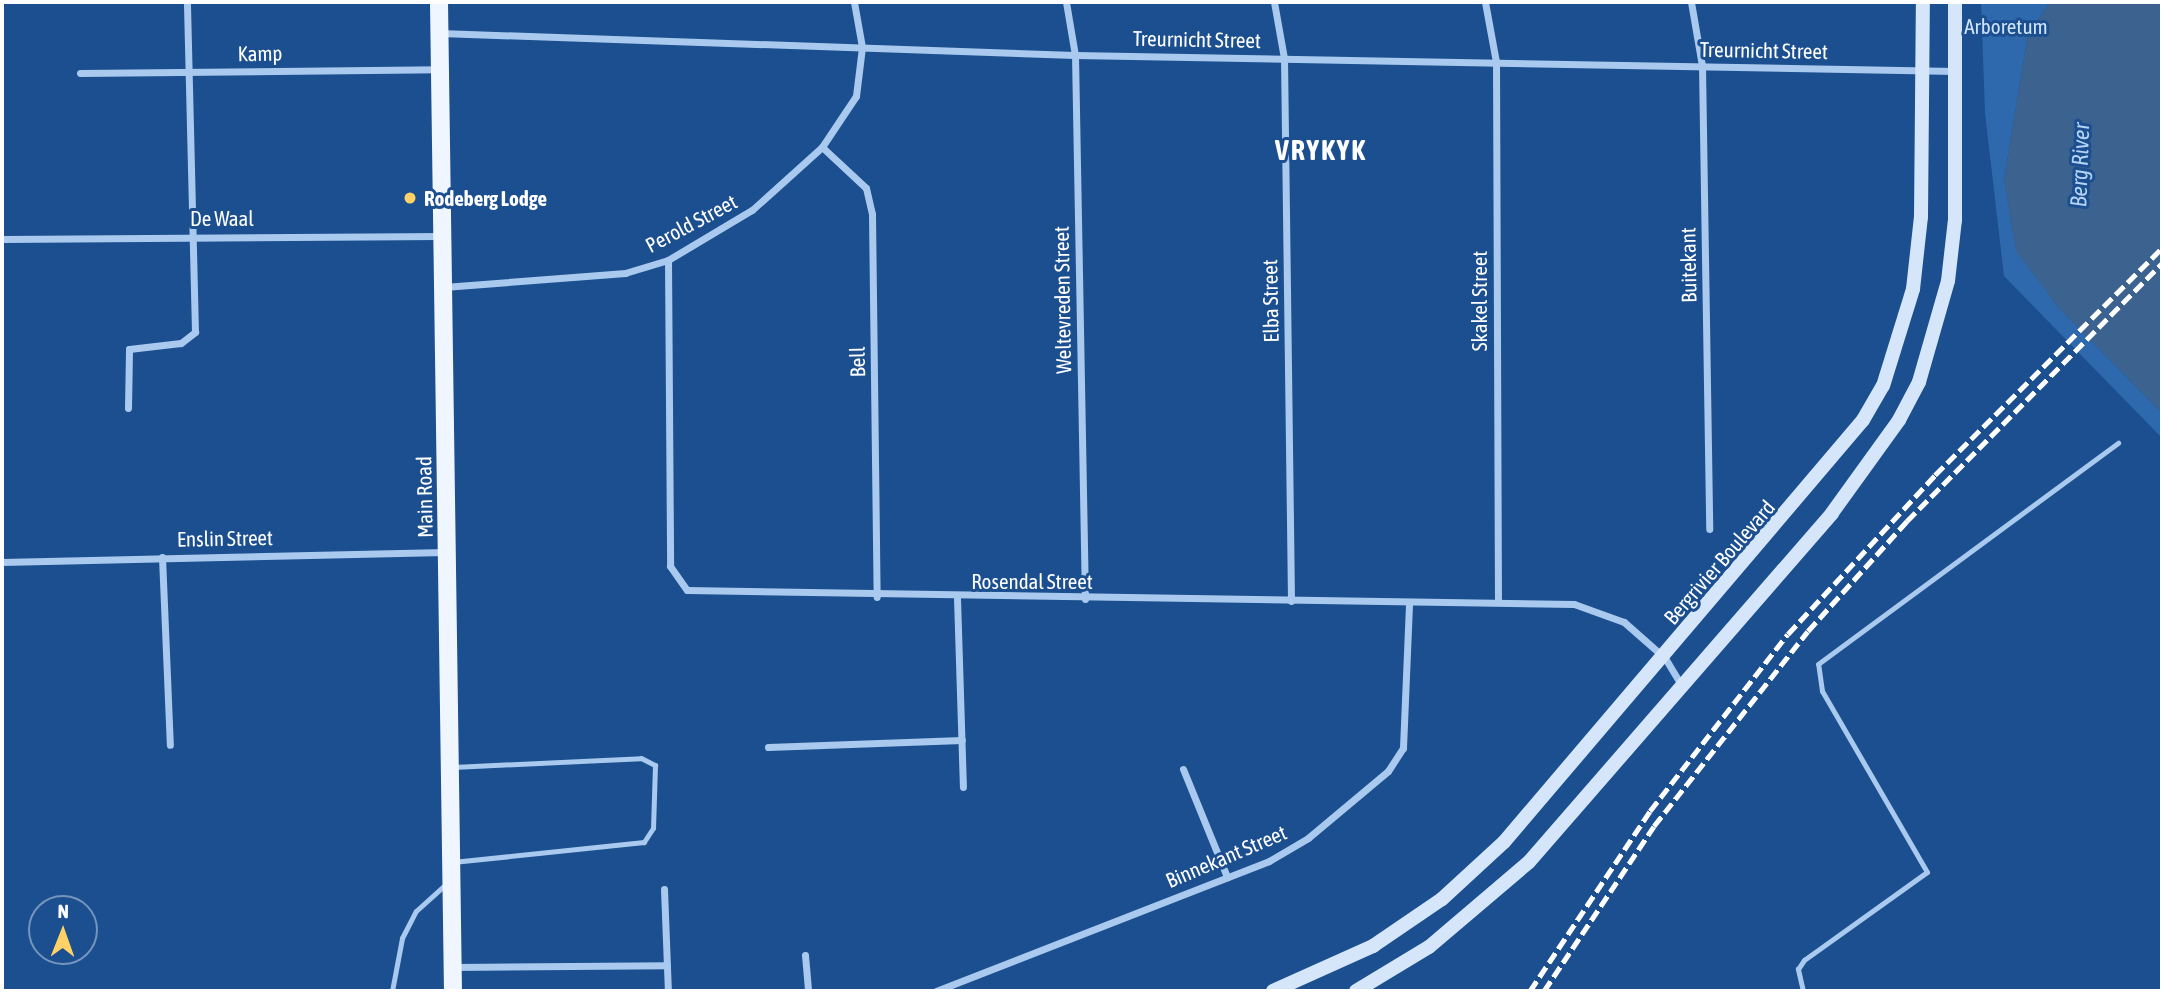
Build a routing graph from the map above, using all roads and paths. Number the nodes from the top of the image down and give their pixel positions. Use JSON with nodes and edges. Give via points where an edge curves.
{"nodes":[{"id":1,"x":187,"y":2,"type":"edge"},
{"id":2,"x":439,"y":2,"type":"edge"},
{"id":3,"x":854,"y":2,"type":"edge"},
{"id":4,"x":1066,"y":2,"type":"edge"},
{"id":5,"x":1274,"y":2,"type":"edge"},
{"id":6,"x":1485,"y":2,"type":"edge"},
{"id":7,"x":1691,"y":2,"type":"edge"},
{"id":8,"x":1923,"y":2,"type":"edge"},
{"id":9,"x":1955,"y":2,"type":"edge"},
{"id":10,"x":440,"y":33,"type":"junction"},
{"id":11,"x":862,"y":47,"type":"junction"},
{"id":12,"x":1075,"y":55,"type":"junction"},
{"id":13,"x":1284,"y":58,"type":"junction"},
{"id":14,"x":1496,"y":62,"type":"junction"},
{"id":15,"x":1702,"y":66,"type":"junction"},
{"id":16,"x":440,"y":69,"type":"junction"},
{"id":17,"x":1923,"y":70,"type":"junction"},
{"id":18,"x":1955,"y":71,"type":"junction"},
{"id":19,"x":186,"y":72,"type":"junction"},
{"id":20,"x":80,"y":73,"type":"dead end"},
{"id":21,"x":822,"y":147,"type":"junction"},
{"id":22,"x":192,"y":236,"type":"junction"},
{"id":23,"x":443,"y":236,"type":"junction"},
{"id":24,"x":2,"y":239,"type":"edge"},
{"id":25,"x":668,"y":260,"type":"junction"},
{"id":26,"x":443,"y":287,"type":"junction"},
{"id":27,"x":128,"y":408,"type":"dead end"},
{"id":28,"x":2118,"y":443,"type":"dead end"},
{"id":29,"x":1709,"y":529,"type":"dead end"},
{"id":30,"x":448,"y":552,"type":"junction"},
{"id":31,"x":162,"y":557,"type":"junction"},
{"id":32,"x":2,"y":562,"type":"edge"},
{"id":33,"x":877,"y":597,"type":"junction"},
{"id":34,"x":957,"y":598,"type":"junction"},
{"id":35,"x":1085,"y":599,"type":"junction"},
{"id":36,"x":1291,"y":601,"type":"junction"},
{"id":37,"x":1409,"y":602,"type":"junction"},
{"id":38,"x":1497,"y":602,"type":"junction"},
{"id":39,"x":1665,"y":658,"type":"junction"},
{"id":40,"x":1681,"y":685,"type":"junction"},
{"id":41,"x":962,"y":740,"type":"junction"},
{"id":42,"x":170,"y":746,"type":"dead end"},
{"id":43,"x":768,"y":747,"type":"dead end"},
{"id":44,"x":452,"y":767,"type":"junction"},
{"id":45,"x":1183,"y":769,"type":"dead end"},
{"id":46,"x":963,"y":787,"type":"dead end"},
{"id":47,"x":452,"y":870,"type":"junction"},
{"id":48,"x":1227,"y":877,"type":"junction"},
{"id":49,"x":664,"y":889,"type":"dead end"},
{"id":50,"x":805,"y":955,"type":"dead end"},
{"id":51,"x":667,"y":965,"type":"junction"},
{"id":52,"x":453,"y":967,"type":"junction"},
{"id":53,"x":393,"y":991,"type":"edge"},
{"id":54,"x":453,"y":991,"type":"edge"},
{"id":55,"x":668,"y":991,"type":"edge"},
{"id":56,"x":807,"y":991,"type":"edge"},
{"id":57,"x":936,"y":991,"type":"edge"},
{"id":58,"x":1273,"y":991,"type":"edge"},
{"id":59,"x":1356,"y":991,"type":"edge"},
{"id":60,"x":1803,"y":991,"type":"edge"}],
"edges":[{"from":1,"to":19,"type":"street"},
{"from":2,"to":10,"type":"main road","name":"Main Road"},
{"from":3,"to":11,"type":"street","name":"Perold Street"},
{"from":4,"to":12,"type":"street","name":"Weltevreden Street"},
{"from":5,"to":13,"type":"street","name":"Elba Street"},
{"from":6,"to":14,"type":"street","name":"Skakel Street"},
{"from":7,"to":15,"type":"street","name":"Buitekant"},
{"from":8,"to":17,"type":"street","name":"Bergrivier Boulevard"},
{"from":9,"to":18,"type":"street"},
{"from":10,"to":11,"type":"street","name":"Treurnicht Street"},
{"from":10,"to":16,"type":"main road","name":"Main Road"},
{"from":11,"to":12,"type":"street","name":"Treurnicht Street"},
{"from":11,"to":21,"type":"street","name":"Perold Street","via":[[856,96]]},
{"from":12,"to":13,"type":"street","name":"Treurnicht Street"},
{"from":12,"to":35,"type":"street","name":"Weltevreden Street"},
{"from":13,"to":14,"type":"street","name":"Treurnicht Street"},
{"from":13,"to":36,"type":"street","name":"Elba Street"},
{"from":14,"to":15,"type":"street","name":"Treurnicht Street"},
{"from":14,"to":38,"type":"street","name":"Skakel Street"},
{"from":15,"to":17,"type":"street","name":"Treurnicht Street"},
{"from":15,"to":29,"type":"street","name":"Buitekant"},
{"from":16,"to":19,"type":"street","name":"Kamp"},
{"from":16,"to":23,"type":"main road","name":"Main Road"},
{"from":17,"to":18,"type":"street","name":"Treurnicht Street"},
{"from":17,"to":39,"type":"street","name":"Bergrivier Boulevard","via":[[1919,252],[1883,386],[1838,455]]},
{"from":18,"to":40,"type":"street","via":[[1955,220],[1948,281],[1919,382],[1877,457]]},
{"from":19,"to":20,"type":"street","name":"Kamp"},
{"from":19,"to":22,"type":"street"},
{"from":21,"to":25,"type":"street","name":"Perold Street","via":[[752,210]]},
{"from":21,"to":33,"type":"street","name":"Bell","via":[[866,188],[872,214]]},
{"from":22,"to":23,"type":"street","name":"De Waal"},
{"from":22,"to":24,"type":"street","name":"De Waal"},
{"from":22,"to":27,"type":"street","via":[[194,332],[181,342],[129,349]]},
{"from":23,"to":26,"type":"main road","name":"Main Road"},
{"from":25,"to":26,"type":"street","name":"Perold Street","via":[[578,281]]},
{"from":25,"to":33,"type":"street","name":"Rosendal Street","via":[[673,576],[699,594]]},
{"from":26,"to":30,"type":"main road","name":"Main Road"},
{"from":28,"to":60,"type":"lane","via":[[1818,664],[1822,691],[1927,872],[1804,960],[1798,969]]},
{"from":30,"to":31,"type":"street","name":"Enslin Street"},
{"from":30,"to":44,"type":"main road","name":"Main Road"},
{"from":31,"to":32,"type":"street","name":"Enslin Street"},
{"from":31,"to":42,"type":"street"},
{"from":33,"to":34,"type":"street","name":"Rosendal Street"},
{"from":34,"to":35,"type":"street","name":"Rosendal Street"},
{"from":34,"to":41,"type":"street"},
{"from":35,"to":36,"type":"street","name":"Rosendal Street"},
{"from":36,"to":37,"type":"street","name":"Rosendal Street"},
{"from":37,"to":38,"type":"street","name":"Rosendal Street"},
{"from":37,"to":48,"type":"street","name":"Binnekant Street","via":[[1405,740],[1396,762],[1308,838]]},
{"from":38,"to":39,"type":"street","name":"Rosendal Street","via":[[1604,610]]},
{"from":39,"to":40,"type":"street","name":"Rosendal Street"},
{"from":39,"to":58,"type":"street","name":"Bergrivier Boulevard","via":[[1532,812],[1442,899],[1373,946]]},
{"from":40,"to":59,"type":"street","via":[[1495,894],[1429,947]]},
{"from":41,"to":43,"type":"street"},
{"from":41,"to":46,"type":"street"},
{"from":44,"to":47,"type":"main road","name":"Main Road"},
{"from":44,"to":47,"type":"lane","via":[[650,760],[655,809],[651,836],[644,842]]},
{"from":45,"to":48,"type":"street"},
{"from":47,"to":52,"type":"main road","name":"Main Road"},
{"from":47,"to":53,"type":"lane","via":[[416,911],[402,938]]},
{"from":48,"to":57,"type":"street","name":"Binnekant Street"},
{"from":49,"to":51,"type":"street"},
{"from":50,"to":56,"type":"street"},
{"from":51,"to":52,"type":"street"},
{"from":51,"to":55,"type":"street"},
{"from":52,"to":54,"type":"main road","name":"Main Road"}]}
